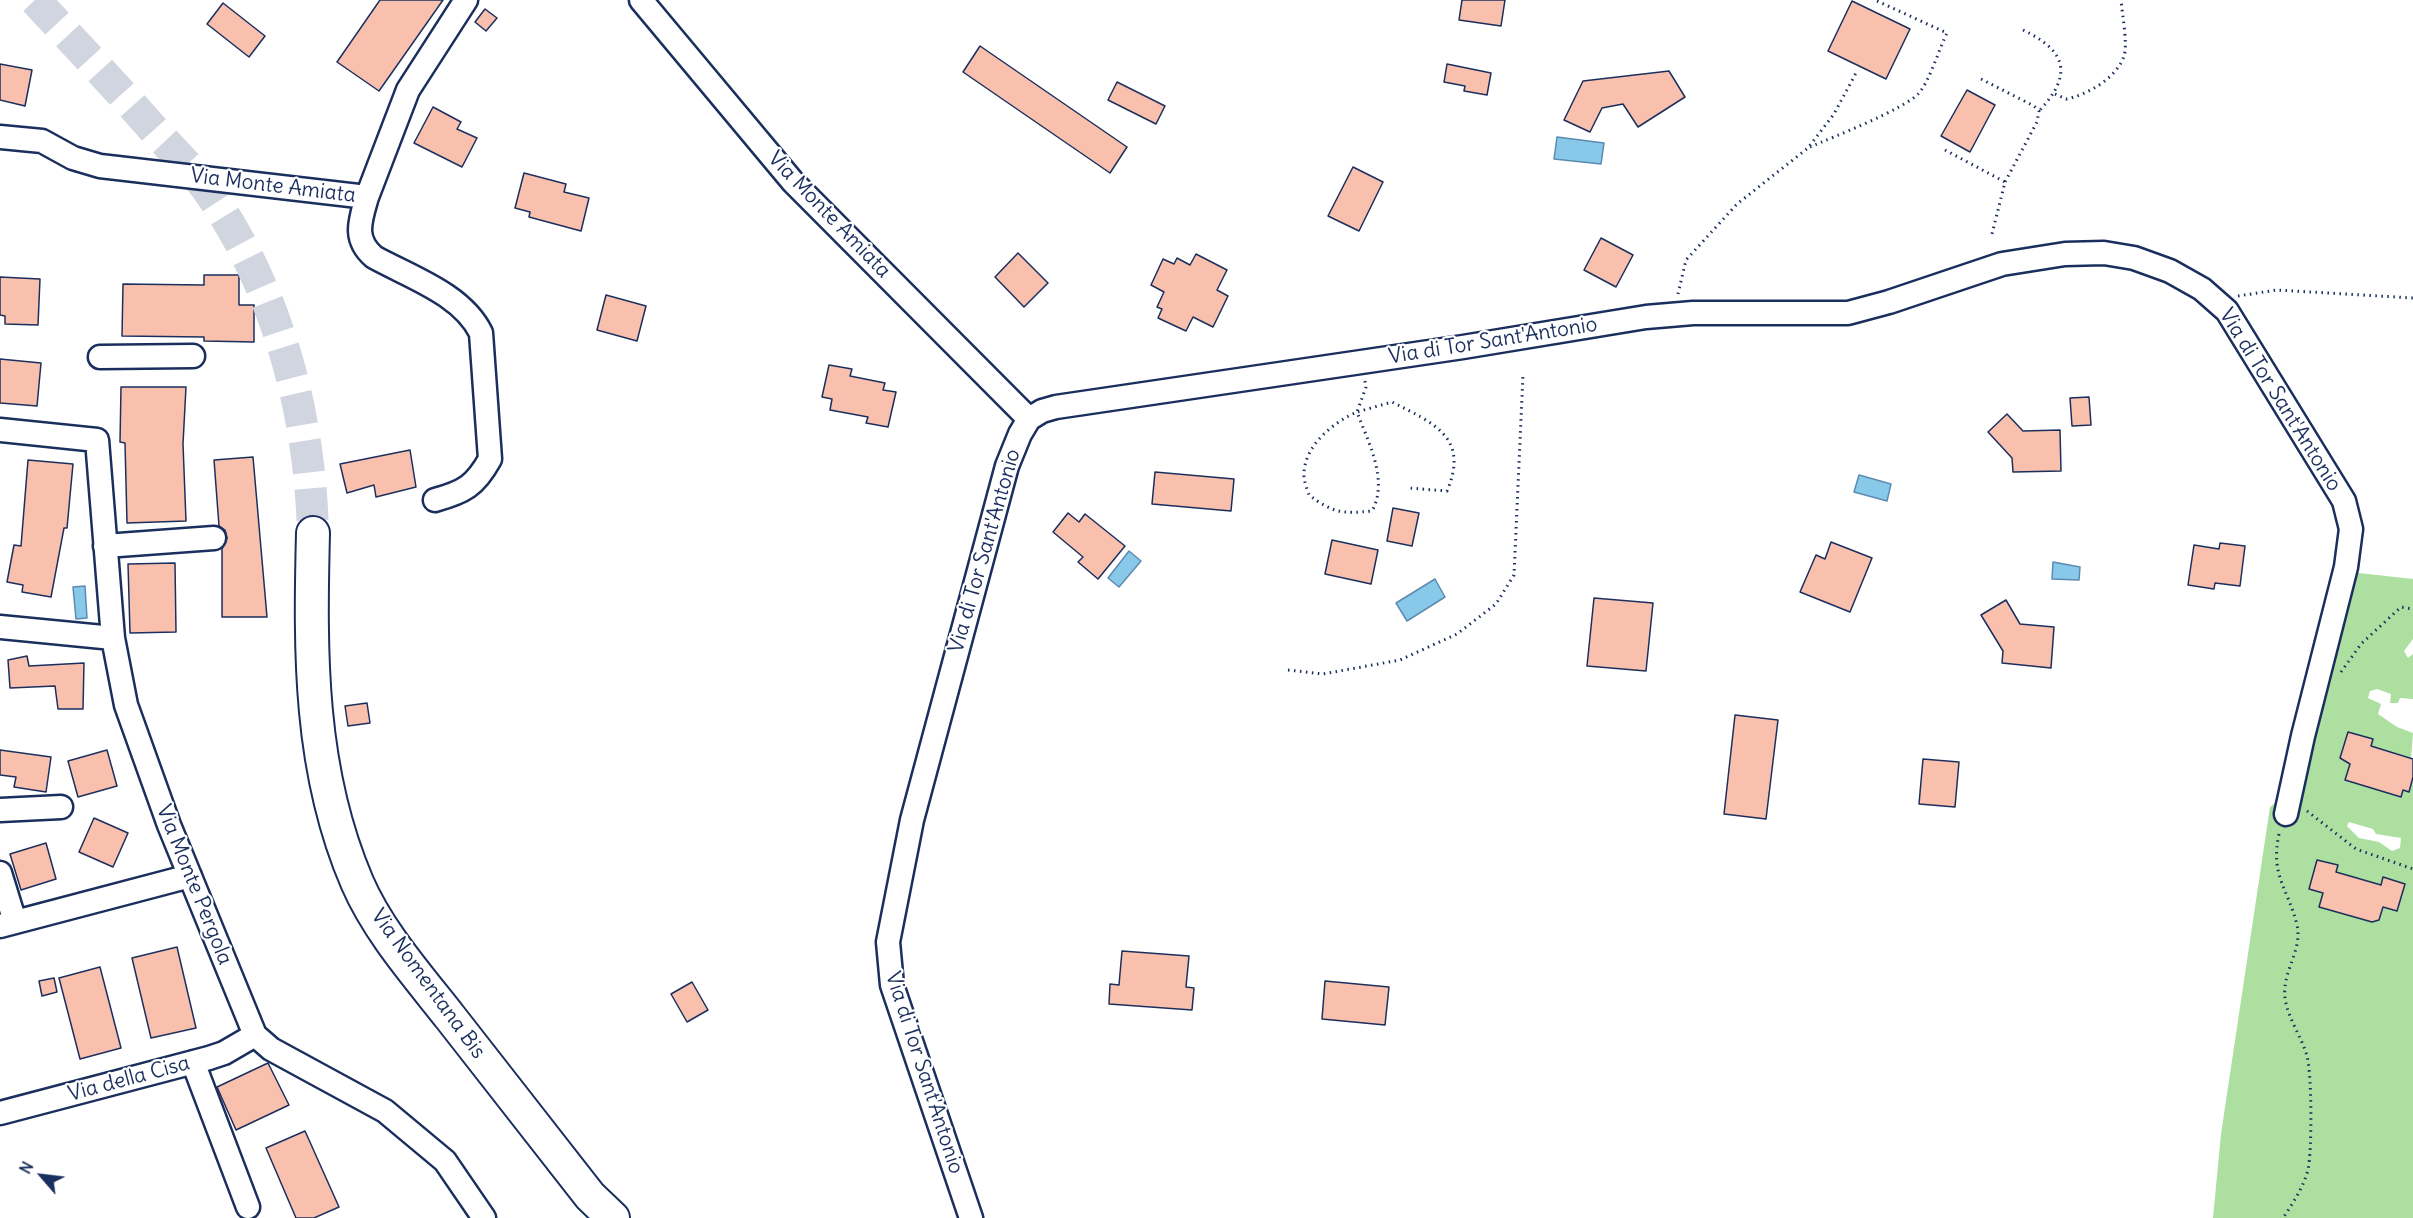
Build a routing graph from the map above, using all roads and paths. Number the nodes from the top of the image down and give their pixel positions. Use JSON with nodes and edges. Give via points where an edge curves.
{"nodes":[{"id":1,"x":466,"y":0,"type":"edge"},
{"id":2,"x":641,"y":0,"type":"edge"},
{"id":3,"x":1875,"y":0,"type":"edge"},
{"id":4,"x":2121,"y":0,"type":"edge"},
{"id":5,"x":2023,"y":30,"type":"dead end"},
{"id":6,"x":1856,"y":73,"type":"dead end"},
{"id":7,"x":1981,"y":79,"type":"dead end"},
{"id":8,"x":2055,"y":94,"type":"junction"},
{"id":9,"x":2039,"y":111,"type":"junction"},
{"id":10,"x":0,"y":137,"type":"edge"},
{"id":11,"x":1808,"y":148,"type":"junction"},
{"id":12,"x":1945,"y":150,"type":"dead end"},
{"id":13,"x":2005,"y":182,"type":"junction"},
{"id":14,"x":367,"y":197,"type":"junction"},
{"id":15,"x":1991,"y":238,"type":"dead end"},
{"id":16,"x":1677,"y":298,"type":"dead end"},
{"id":17,"x":2413,"y":298,"type":"edge"},
{"id":18,"x":2215,"y":299,"type":"junction"},
{"id":19,"x":193,"y":356,"type":"dead end"},
{"id":20,"x":100,"y":357,"type":"dead end"},
{"id":21,"x":1362,"y":362,"type":"junction"},
{"id":22,"x":1523,"y":375,"type":"dead end"},
{"id":23,"x":1357,"y":412,"type":"junction"},
{"id":24,"x":1029,"y":419,"type":"junction"},
{"id":25,"x":0,"y":430,"type":"edge"},
{"id":26,"x":1409,"y":488,"type":"dead end"},
{"id":27,"x":435,"y":500,"type":"dead end"},
{"id":28,"x":314,"y":533,"type":"tunnel mouth"},
{"id":29,"x":214,"y":538,"type":"dead end"},
{"id":30,"x":105,"y":546,"type":"junction"},
{"id":31,"x":2413,"y":609,"type":"edge"},
{"id":32,"x":0,"y":627,"type":"edge"},
{"id":33,"x":113,"y":638,"type":"junction"},
{"id":34,"x":1288,"y":670,"type":"dead end"},
{"id":35,"x":2335,"y":680,"type":"dead end"},
{"id":36,"x":61,"y":807,"type":"dead end"},
{"id":37,"x":0,"y":810,"type":"edge"},
{"id":38,"x":2290,"y":816,"type":"junction"},
{"id":39,"x":2413,"y":869,"type":"edge"},
{"id":40,"x":0,"y":873,"type":"edge"},
{"id":41,"x":190,"y":876,"type":"junction"},
{"id":42,"x":8,"y":924,"type":"edge"},
{"id":43,"x":255,"y":1035,"type":"junction"},
{"id":44,"x":193,"y":1062,"type":"junction"},
{"id":45,"x":0,"y":1113,"type":"edge"},
{"id":46,"x":248,"y":1207,"type":"dead end"},
{"id":47,"x":483,"y":1218,"type":"edge"},
{"id":48,"x":613,"y":1218,"type":"edge"},
{"id":49,"x":971,"y":1218,"type":"edge"},
{"id":50,"x":2283,"y":1218,"type":"edge"}],
"edges":[{"from":1,"to":14,"type":"street","name":"Via Monte Amiata","via":[[408,90]]},
{"from":2,"to":24,"type":"street","name":"Via Monte Amiata","via":[[793,182]]},
{"from":3,"to":11,"type":"path","via":[[1947,33],[1919,93]]},
{"from":4,"to":8,"type":"path","via":[[2124,56],[2118,65],[2090,92],[2066,99]]},
{"from":5,"to":8,"type":"path","via":[[2046,41],[2059,58],[2061,68]]},
{"from":6,"to":11,"type":"path","via":[[1834,114]]},
{"from":7,"to":9,"type":"path"},
{"from":8,"to":9,"type":"path"},
{"from":9,"to":13,"type":"path"},
{"from":10,"to":14,"type":"street","name":"Via Monte Amiata","via":[[42,141],[73,158],[100,166]]},
{"from":11,"to":16,"type":"path","via":[[1737,204],[1703,239],[1686,260]]},
{"from":12,"to":13,"type":"path"},
{"from":13,"to":15,"type":"path"},
{"from":14,"to":27,"type":"street","via":[[359,227],[365,249],[459,304],[472,316],[481,333],[490,459],[481,475],[463,492]]},
{"from":17,"to":18,"type":"path","via":[[2277,290]]},
{"from":18,"to":21,"type":"street","name":"Via di Tor Sant'Antonio","via":[[2190,281],[2142,260],[2104,253],[2065,254],[2002,264],[1848,313],[1670,315]]},
{"from":18,"to":38,"type":"street","name":"Via di Tor Sant'Antonio","via":[[2236,324],[2340,493],[2349,518],[2346,567],[2303,736]]},
{"from":19,"to":20,"type":"street"},
{"from":21,"to":23,"type":"path","via":[[1366,387]]},
{"from":21,"to":24,"type":"street","name":"Via di Tor Sant'Antonio","via":[[1056,407]]},
{"from":22,"to":34,"type":"path","via":[[1514,575],[1496,604],[1457,634],[1400,660],[1323,674]]},
{"from":23,"to":23,"type":"path","via":[[1338,420],[1313,447],[1304,472],[1309,495],[1328,510],[1362,512],[1372,511],[1375,506],[1375,457]]},
{"from":23,"to":26,"type":"path","via":[[1392,402],[1443,430],[1453,451],[1455,471],[1447,491]]},
{"from":24,"to":49,"type":"street","name":"Via di Tor Sant'Antonio","via":[[1009,460],[960,632],[912,820],[888,942],[892,985]]},
{"from":25,"to":30,"type":"street","name":"Via Monte Pergola","via":[[97,440]]},
{"from":28,"to":48,"type":"main road","name":"Via Nomentana Bis","via":[[310,653],[317,735],[330,802],[358,884],[409,964],[590,1196]]},
{"from":29,"to":30,"type":"street"},
{"from":30,"to":33,"type":"street","name":"Via Monte Pergola"},
{"from":31,"to":35,"type":"path","via":[[2401,607],[2361,644]]},
{"from":32,"to":33,"type":"street"},
{"from":33,"to":41,"type":"street","name":"Via Monte Pergola","via":[[129,717]]},
{"from":36,"to":37,"type":"street"},
{"from":38,"to":39,"type":"path","via":[[2356,849]]},
{"from":38,"to":50,"type":"path","via":[[2276,847],[2276,867],[2298,927],[2297,945],[2284,988],[2307,1057],[2310,1105],[2308,1168]]},
{"from":40,"to":42,"type":"street"},
{"from":41,"to":42,"type":"street"},
{"from":41,"to":43,"type":"street","name":"Via Monte Pergola"},
{"from":43,"to":44,"type":"street","name":"Via della Cisa","via":[[224,1053]]},
{"from":43,"to":47,"type":"street","via":[[271,1049],[385,1111],[445,1161]]},
{"from":44,"to":45,"type":"street","name":"Via della Cisa"},
{"from":44,"to":46,"type":"street"}]}
